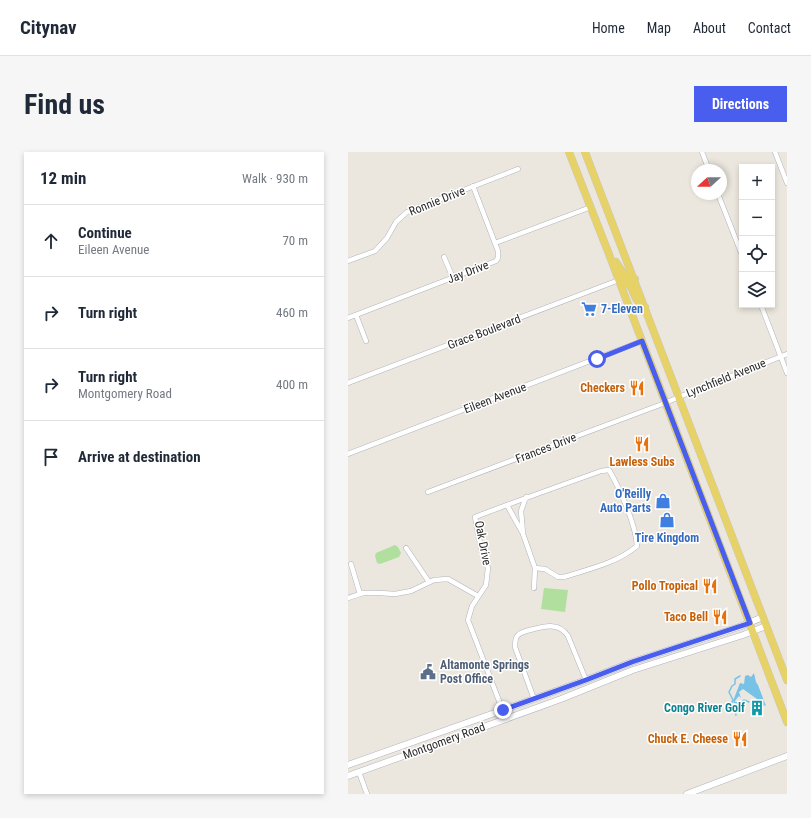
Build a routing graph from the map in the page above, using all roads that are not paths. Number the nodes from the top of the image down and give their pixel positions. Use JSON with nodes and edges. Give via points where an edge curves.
{"nodes":[{"id":1,"x":569,"y":152,"type":"edge"},
{"id":2,"x":585,"y":152,"type":"edge"},
{"id":3,"x":702,"y":152,"type":"edge"},
{"id":4,"x":775,"y":152,"type":"edge"},
{"id":5,"x":707,"y":164,"type":"edge"},
{"id":6,"x":518,"y":169,"type":"dead end"},
{"id":7,"x":787,"y":183,"type":"edge"},
{"id":8,"x":473,"y":186,"type":"junction"},
{"id":9,"x":720,"y":200,"type":"edge"},
{"id":10,"x":591,"y":207,"type":"junction"},
{"id":11,"x":601,"y":233,"type":"junction"},
{"id":12,"x":495,"y":243,"type":"junction"},
{"id":13,"x":739,"y":247,"type":"edge"},
{"id":14,"x":444,"y":257,"type":"dead end"},
{"id":15,"x":348,"y":262,"type":"edge"},
{"id":16,"x":453,"y":278,"type":"junction"},
{"id":17,"x":634,"y":279,"type":"junction"},
{"id":18,"x":619,"y":280,"type":"junction"},
{"id":19,"x":645,"y":307,"type":"junction"},
{"id":20,"x":762,"y":308,"type":"edge"},
{"id":21,"x":356,"y":315,"type":"junction"},
{"id":22,"x":348,"y":318,"type":"edge"},
{"id":23,"x":366,"y":341,"type":"dead end"},
{"id":24,"x":642,"y":341,"type":"junction"},
{"id":25,"x":787,"y":354,"type":"edge"},
{"id":26,"x":781,"y":356,"type":"junction"},
{"id":27,"x":787,"y":373,"type":"edge"},
{"id":28,"x":348,"y":383,"type":"edge"},
{"id":29,"x":679,"y":397,"type":"junction"},
{"id":30,"x":665,"y":403,"type":"junction"},
{"id":31,"x":348,"y":454,"type":"edge"},
{"id":32,"x":428,"y":492,"type":"dead end"},
{"id":33,"x":526,"y":498,"type":"junction"},
{"id":34,"x":507,"y":505,"type":"junction"},
{"id":35,"x":523,"y":534,"type":"junction"},
{"id":36,"x":406,"y":548,"type":"dead end"},
{"id":37,"x":351,"y":564,"type":"dead end"},
{"id":38,"x":535,"y":568,"type":"junction"},
{"id":39,"x":429,"y":582,"type":"junction"},
{"id":40,"x":534,"y":588,"type":"dead end"},
{"id":41,"x":360,"y":594,"type":"junction"},
{"id":42,"x":478,"y":596,"type":"junction"},
{"id":43,"x":348,"y":598,"type":"edge"},
{"id":44,"x":763,"y":617,"type":"junction"},
{"id":45,"x":750,"y":623,"type":"junction"},
{"id":46,"x":766,"y":626,"type":"junction"},
{"id":47,"x":752,"y":631,"type":"junction"},
{"id":48,"x":586,"y":680,"type":"junction"},
{"id":49,"x":787,"y":680,"type":"edge"},
{"id":50,"x":534,"y":699,"type":"junction"},
{"id":51,"x":561,"y":699,"type":"junction"},
{"id":52,"x":503,"y":710,"type":"junction"},
{"id":53,"x":506,"y":719,"type":"junction"},
{"id":54,"x":787,"y":722,"type":"edge"},
{"id":55,"x":422,"y":738,"type":"junction"},
{"id":56,"x":420,"y":750,"type":"junction"},
{"id":57,"x":787,"y":756,"type":"edge"},
{"id":58,"x":348,"y":764,"type":"edge"},
{"id":59,"x":359,"y":772,"type":"junction"},
{"id":60,"x":348,"y":776,"type":"edge"},
{"id":61,"x":368,"y":794,"type":"edge"},
{"id":62,"x":687,"y":794,"type":"edge"}],
"edges":[{"from":1,"to":10,"type":"main road"},
{"from":2,"to":17,"type":"main road"},
{"from":3,"to":5,"type":"street"},
{"from":4,"to":7,"type":"street"},
{"from":6,"to":8,"type":"street","name":"Ronnie Drive"},
{"from":8,"to":12,"type":"street"},
{"from":8,"to":15,"type":"street","name":"Ronnie Drive","via":[[407,212],[396,222],[387,238],[375,251]]},
{"from":9,"to":13,"type":"street"},
{"from":10,"to":11,"type":"main road"},
{"from":10,"to":12,"type":"street","name":"Jay Drive"},
{"from":11,"to":17,"type":"main road","via":[[625,276]]},
{"from":11,"to":18,"type":"main road"},
{"from":12,"to":16,"type":"street","name":"Jay Drive","via":[[498,255],[496,261]]},
{"from":14,"to":16,"type":"street"},
{"from":16,"to":21,"type":"street","name":"Jay Drive"},
{"from":17,"to":19,"type":"main road"},
{"from":18,"to":19,"type":"main road","via":[[630,286],[638,304]]},
{"from":18,"to":24,"type":"main road"},
{"from":18,"to":28,"type":"street","name":"Grace Boulevard"},
{"from":19,"to":29,"type":"main road"},
{"from":20,"to":26,"type":"street"},
{"from":21,"to":22,"type":"street","name":"Jay Drive"},
{"from":21,"to":23,"type":"street"},
{"from":24,"to":30,"type":"main road"},
{"from":24,"to":31,"type":"street","name":"Eileen Avenue"},
{"from":25,"to":26,"type":"street","name":"Lynchfield Avenue"},
{"from":26,"to":27,"type":"street"},
{"from":26,"to":29,"type":"street","name":"Lynchfield Avenue"},
{"from":29,"to":30,"type":"street","name":"Lynchfield Avenue"},
{"from":29,"to":44,"type":"main road"},
{"from":30,"to":32,"type":"street","name":"Frances Drive"},
{"from":30,"to":45,"type":"main road"},
{"from":33,"to":34,"type":"street"},
{"from":33,"to":35,"type":"street","via":[[521,511]]},
{"from":33,"to":38,"type":"street","via":[[609,470],[637,538],[638,546],[629,553],[564,577],[558,577],[545,569]]},
{"from":34,"to":35,"type":"street"},
{"from":34,"to":42,"type":"street","name":"Oak Drive","via":[[475,518],[488,568],[486,585]]},
{"from":35,"to":38,"type":"street"},
{"from":36,"to":39,"type":"street"},
{"from":37,"to":41,"type":"street"},
{"from":38,"to":40,"type":"street"},
{"from":39,"to":41,"type":"street","via":[[411,591],[395,594]]},
{"from":39,"to":42,"type":"street","via":[[448,579]]},
{"from":41,"to":43,"type":"street"},
{"from":42,"to":52,"type":"street","name":"Oak Drive","via":[[468,620]]},
{"from":44,"to":45,"type":"main road","name":"Montgomery Road"},
{"from":44,"to":46,"type":"main road"},
{"from":45,"to":47,"type":"main road"},
{"from":45,"to":48,"type":"main road","name":"Montgomery Road"},
{"from":46,"to":47,"type":"main road","name":"Montgomery Road"},
{"from":46,"to":49,"type":"main road"},
{"from":47,"to":51,"type":"main road","name":"Montgomery Road","via":[[633,670]]},
{"from":47,"to":54,"type":"main road"},
{"from":48,"to":50,"type":"main road","name":"Montgomery Road"},
{"from":48,"to":50,"type":"street","via":[[568,636],[560,628],[546,626],[522,633],[516,639],[515,647]]},
{"from":48,"to":51,"type":"main road","via":[[578,690],[568,693]]},
{"from":50,"to":52,"type":"main road","name":"Montgomery Road"},
{"from":51,"to":53,"type":"main road","name":"Montgomery Road"},
{"from":52,"to":53,"type":"street","name":"Oak Drive"},
{"from":52,"to":55,"type":"main road","name":"Montgomery Road"},
{"from":53,"to":56,"type":"main road","name":"Montgomery Road"},
{"from":55,"to":56,"type":"main road"},
{"from":55,"to":58,"type":"main road","name":"Montgomery Road"},
{"from":56,"to":59,"type":"main road","name":"Montgomery Road"},
{"from":57,"to":62,"type":"main road"},
{"from":59,"to":60,"type":"main road","name":"Montgomery Road"},
{"from":59,"to":61,"type":"street"}]}
